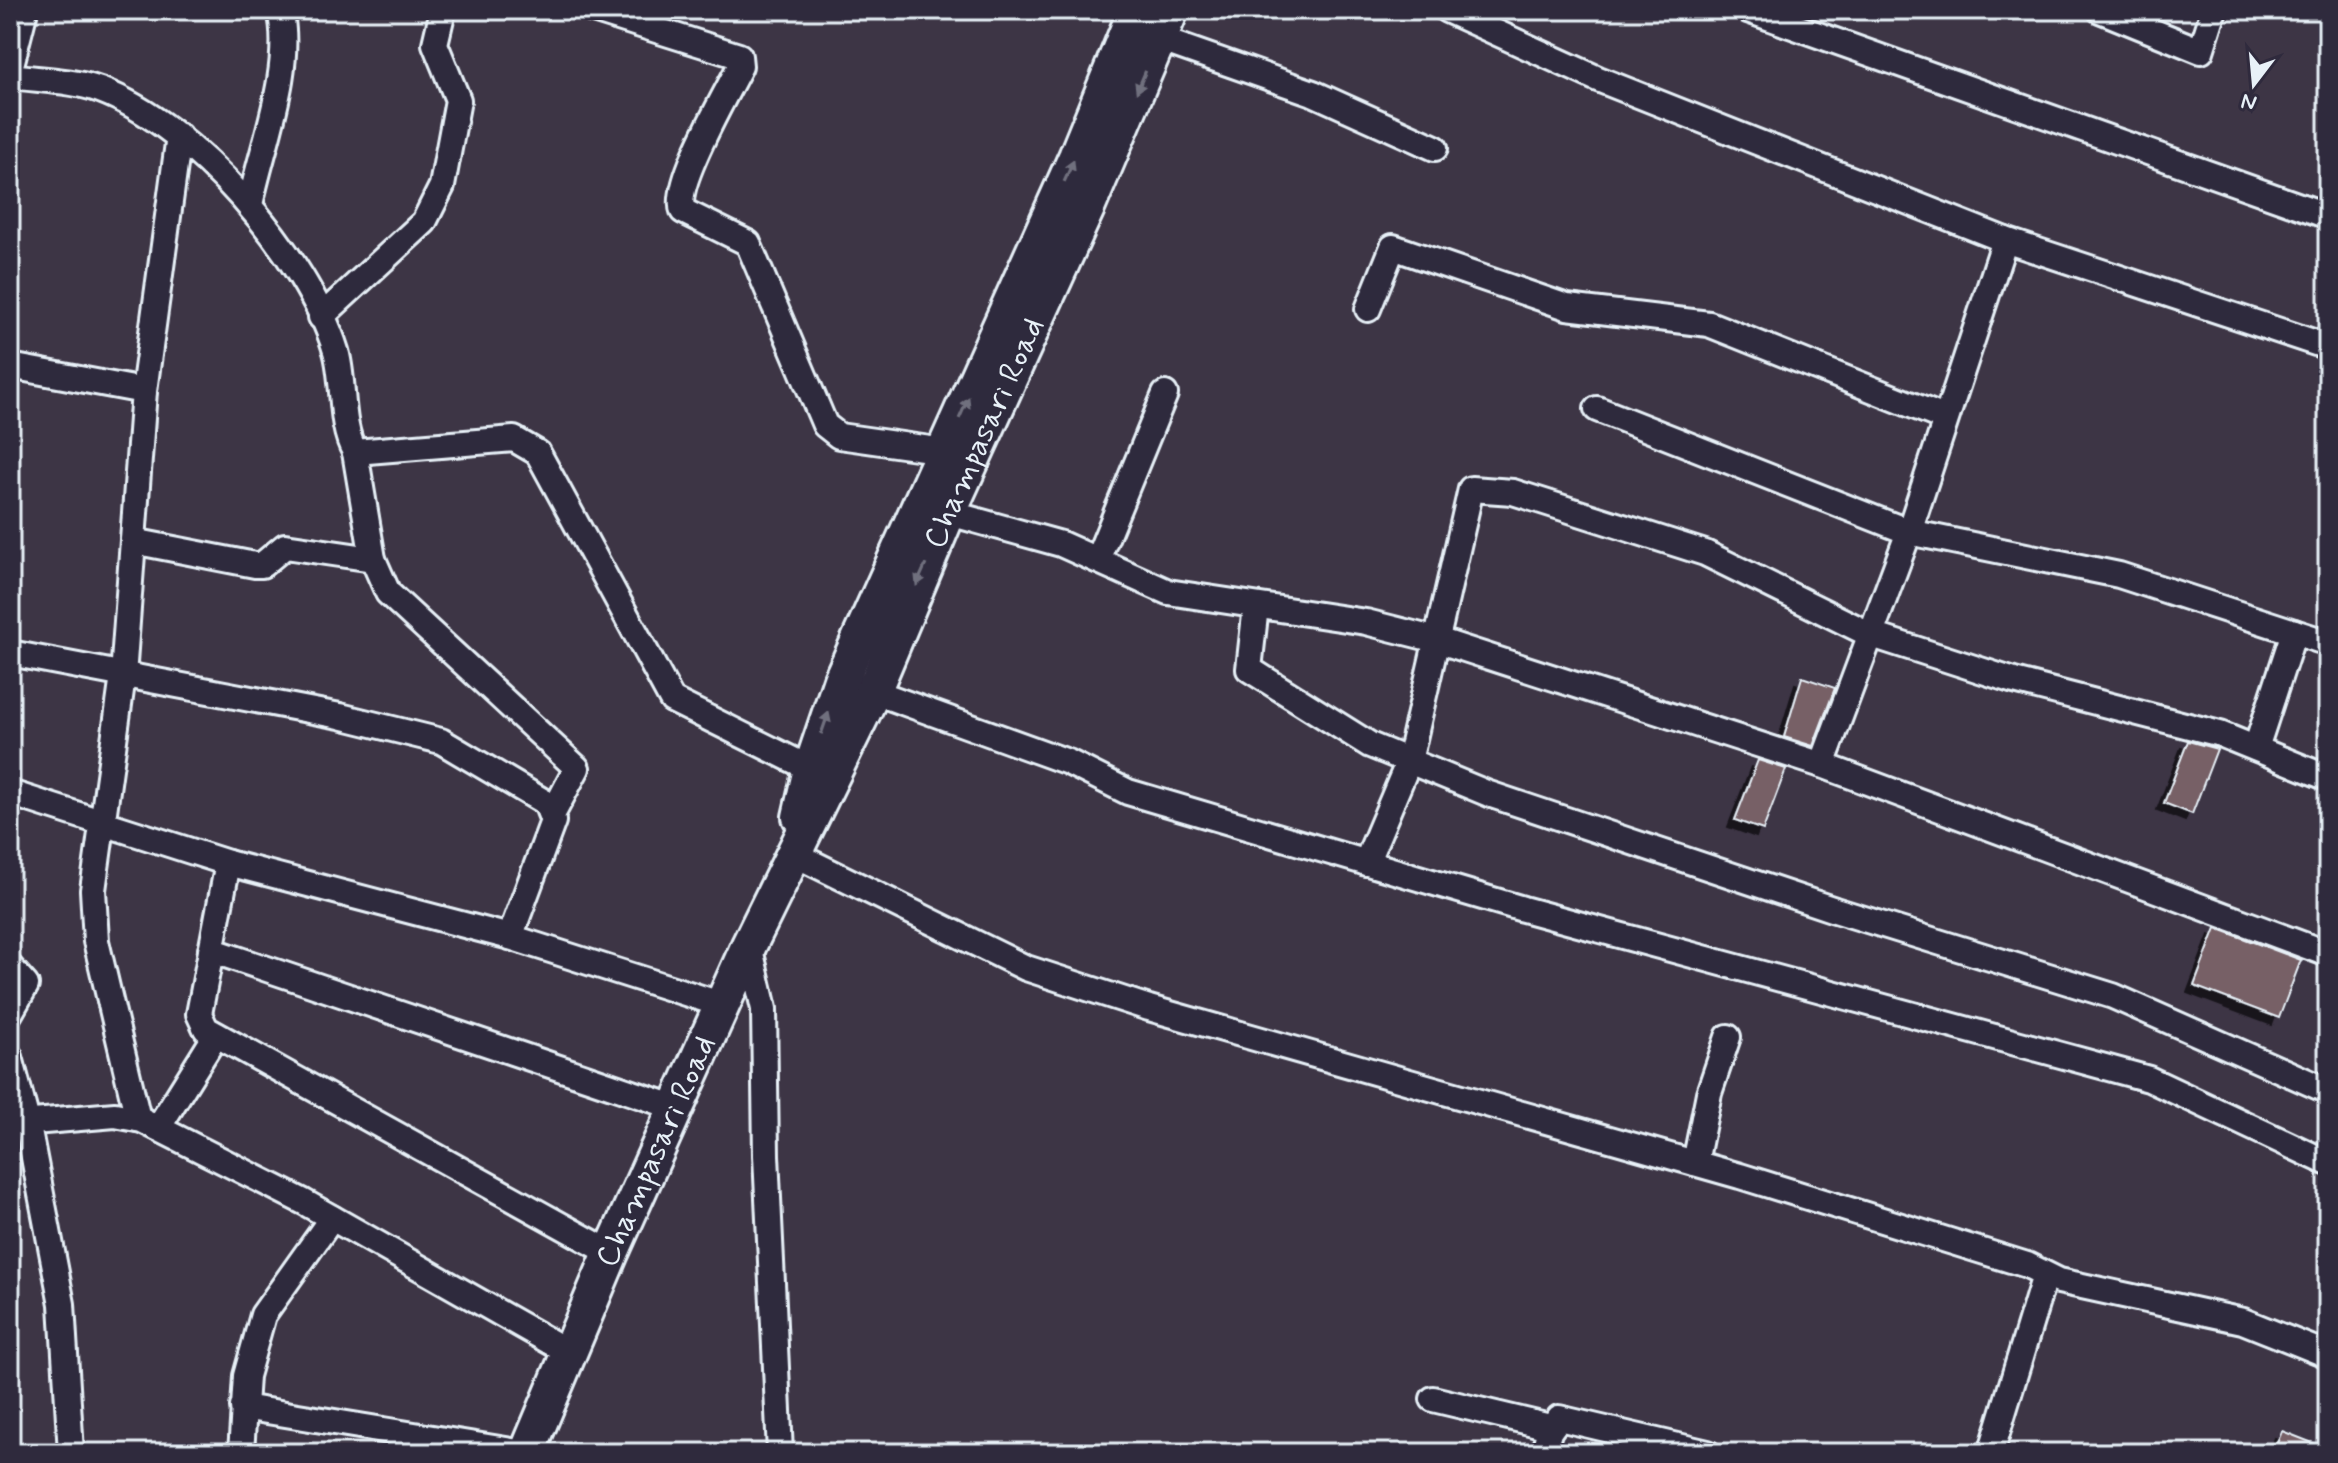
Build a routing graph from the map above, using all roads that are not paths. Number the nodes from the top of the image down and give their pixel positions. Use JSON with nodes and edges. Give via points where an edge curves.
{"nodes":[{"id":1,"x":25,"y":10,"type":"edge"},
{"id":2,"x":280,"y":10,"type":"edge"},
{"id":3,"x":443,"y":10,"type":"edge"},
{"id":4,"x":593,"y":10,"type":"edge"},
{"id":5,"x":1447,"y":10,"type":"edge"},
{"id":6,"x":1748,"y":10,"type":"edge"},
{"id":7,"x":2100,"y":10,"type":"edge"},
{"id":8,"x":2214,"y":10,"type":"edge"},
{"id":9,"x":1150,"y":20,"type":"edge"},
{"id":10,"x":10,"y":69,"type":"edge"},
{"id":11,"x":10,"y":76,"type":"edge"},
{"id":12,"x":179,"y":136,"type":"junction"},
{"id":13,"x":1435,"y":148,"type":"dead end"},
{"id":14,"x":250,"y":205,"type":"junction"},
{"id":15,"x":2328,"y":216,"type":"edge"},
{"id":16,"x":2005,"y":240,"type":"junction"},
{"id":17,"x":1368,"y":309,"type":"dead end"},
{"id":18,"x":321,"y":317,"type":"junction"},
{"id":19,"x":2328,"y":347,"type":"edge"},
{"id":20,"x":10,"y":366,"type":"edge"},
{"id":21,"x":144,"y":391,"type":"junction"},
{"id":22,"x":1165,"y":394,"type":"dead end"},
{"id":23,"x":1597,"y":409,"type":"dead end"},
{"id":24,"x":1944,"y":418,"type":"junction"},
{"id":25,"x":944,"y":451,"type":"junction"},
{"id":26,"x":355,"y":452,"type":"junction"},
{"id":27,"x":935,"y":509,"type":"junction"},
{"id":28,"x":1909,"y":532,"type":"junction"},
{"id":29,"x":133,"y":541,"type":"junction"},
{"id":30,"x":373,"y":559,"type":"junction"},
{"id":31,"x":1097,"y":560,"type":"junction"},
{"id":32,"x":1256,"y":606,"type":"junction"},
{"id":33,"x":2294,"y":632,"type":"junction"},
{"id":34,"x":1869,"y":634,"type":"junction"},
{"id":35,"x":1437,"y":640,"type":"junction"},
{"id":36,"x":2328,"y":643,"type":"edge"},
{"id":37,"x":10,"y":653,"type":"edge"},
{"id":38,"x":123,"y":676,"type":"junction"},
{"id":39,"x":841,"y":680,"type":"junction"},
{"id":40,"x":873,"y":692,"type":"junction"},
{"id":41,"x":2256,"y":748,"type":"junction"},
{"id":42,"x":1409,"y":761,"type":"junction"},
{"id":43,"x":1822,"y":765,"type":"junction"},
{"id":44,"x":811,"y":769,"type":"junction"},
{"id":45,"x":2328,"y":778,"type":"edge"},
{"id":46,"x":10,"y":793,"type":"edge"},
{"id":47,"x":552,"y":815,"type":"junction"},
{"id":48,"x":102,"y":821,"type":"junction"},
{"id":49,"x":792,"y":853,"type":"junction"},
{"id":50,"x":228,"y":863,"type":"junction"},
{"id":51,"x":1366,"y":863,"type":"junction"},
{"id":52,"x":510,"y":937,"type":"junction"},
{"id":53,"x":749,"y":945,"type":"junction"},
{"id":54,"x":211,"y":950,"type":"junction"},
{"id":55,"x":2328,"y":954,"type":"edge"},
{"id":56,"x":10,"y":967,"type":"edge"},
{"id":57,"x":723,"y":1005,"type":"junction"},
{"id":58,"x":10,"y":1013,"type":"edge"},
{"id":59,"x":216,"y":1035,"type":"junction"},
{"id":60,"x":1728,"y":1037,"type":"dead end"},
{"id":61,"x":10,"y":1057,"type":"edge"},
{"id":62,"x":2328,"y":1091,"type":"edge"},
{"id":63,"x":677,"y":1108,"type":"junction"},
{"id":64,"x":18,"y":1122,"type":"edge"},
{"id":65,"x":148,"y":1123,"type":"junction"},
{"id":66,"x":1695,"y":1163,"type":"junction"},
{"id":67,"x":2328,"y":1163,"type":"edge"},
{"id":68,"x":332,"y":1218,"type":"junction"},
{"id":69,"x":611,"y":1253,"type":"junction"},
{"id":70,"x":2045,"y":1275,"type":"junction"},
{"id":71,"x":570,"y":1353,"type":"junction"},
{"id":72,"x":2328,"y":1355,"type":"edge"},
{"id":73,"x":1433,"y":1399,"type":"dead end"},
{"id":74,"x":243,"y":1407,"type":"junction"},
{"id":75,"x":1546,"y":1443,"type":"edge"},
{"id":76,"x":71,"y":1453,"type":"edge"},
{"id":77,"x":241,"y":1453,"type":"edge"},
{"id":78,"x":525,"y":1453,"type":"edge"},
{"id":79,"x":780,"y":1453,"type":"edge"},
{"id":80,"x":1708,"y":1453,"type":"edge"},
{"id":81,"x":1991,"y":1453,"type":"edge"}],
"edges":[{"from":1,"to":10,"type":"street"},
{"from":2,"to":14,"type":"street","via":[[286,33],[284,59]]},
{"from":3,"to":18,"type":"street","via":[[435,44],[458,100],[442,186],[424,222]]},
{"from":4,"to":25,"type":"street","via":[[739,56],[740,66],[687,175],[683,211],[748,243],[831,431]]},
{"from":5,"to":16,"type":"street","via":[[1598,79]]},
{"from":6,"to":15,"type":"street"},
{"from":7,"to":8,"type":"street","via":[[2201,51]]},
{"from":9,"to":13,"type":"street"},
{"from":25,"to":9,"type":"main road","name":"Champasari Road","one_way":true},
{"from":9,"to":27,"type":"main road","name":"Champasari Road","one_way":true},
{"from":11,"to":12,"type":"street","via":[[100,90]]},
{"from":12,"to":14,"type":"street"},
{"from":12,"to":21,"type":"street"},
{"from":14,"to":18,"type":"street","via":[[302,277]]},
{"from":16,"to":19,"type":"street"},
{"from":16,"to":24,"type":"street"},
{"from":17,"to":24,"type":"street","via":[[1393,247],[1567,307],[1709,324]]},
{"from":18,"to":26,"type":"street","via":[[336,350]]},
{"from":20,"to":21,"type":"street"},
{"from":21,"to":29,"type":"street"},
{"from":22,"to":31,"type":"street"},
{"from":23,"to":28,"type":"street"},
{"from":24,"to":28,"type":"street"},
{"from":25,"to":27,"type":"main road","name":"Champasari Road"},
{"from":26,"to":30,"type":"street"},
{"from":26,"to":44,"type":"street","via":[[514,439],[530,446],[672,700]]},
{"from":27,"to":31,"type":"street","via":[[1061,544]]},
{"from":27,"to":39,"type":"main road","name":"Champasari Road"},
{"from":27,"to":40,"type":"main road","name":"Champasari Road","one_way":true},
{"from":28,"to":33,"type":"street","via":[[2119,575]]},
{"from":28,"to":34,"type":"street"},
{"from":29,"to":30,"type":"street","via":[[255,565],[285,546]]},
{"from":29,"to":38,"type":"street"},
{"from":30,"to":47,"type":"street","via":[[388,593],[575,766]]},
{"from":31,"to":32,"type":"street","via":[[1168,592]]},
{"from":32,"to":35,"type":"street","via":[[1366,622]]},
{"from":32,"to":42,"type":"street","via":[[1249,669],[1370,745]]},
{"from":33,"to":36,"type":"street"},
{"from":33,"to":41,"type":"street"},
{"from":34,"to":35,"type":"street","via":[[1705,553],[1513,492],[1471,489]]},
{"from":34,"to":41,"type":"street","via":[[2014,681]]},
{"from":34,"to":43,"type":"street"},
{"from":35,"to":42,"type":"street"},
{"from":35,"to":43,"type":"street"},
{"from":37,"to":38,"type":"street"},
{"from":38,"to":47,"type":"street","via":[[340,716],[449,744],[546,803]]},
{"from":38,"to":48,"type":"street"},
{"from":39,"to":40,"type":"street"},
{"from":44,"to":39,"type":"main road","name":"Champasari Road","one_way":true},
{"from":40,"to":49,"type":"main road","name":"Champasari Road"},
{"from":40,"to":51,"type":"street","via":[[1068,762],[1128,792]]},
{"from":41,"to":45,"type":"street"},
{"from":42,"to":51,"type":"street"},
{"from":42,"to":62,"type":"street","via":[[1489,794],[1804,900],[2113,996]]},
{"from":43,"to":55,"type":"street"},
{"from":44,"to":49,"type":"main road","name":"Champasari Road"},
{"from":46,"to":48,"type":"street"},
{"from":47,"to":52,"type":"street"},
{"from":48,"to":50,"type":"street"},
{"from":48,"to":65,"type":"street","via":[[93,890],[96,941]]},
{"from":49,"to":53,"type":"main road","name":"Champasari Road"},
{"from":49,"to":66,"type":"street","via":[[1026,968]]},
{"from":50,"to":52,"type":"street"},
{"from":50,"to":54,"type":"street"},
{"from":51,"to":67,"type":"street","via":[[2149,1079]]},
{"from":52,"to":57,"type":"street"},
{"from":53,"to":57,"type":"main road","name":"Champasari Road"},
{"from":53,"to":79,"type":"street","via":[[764,1009]]},
{"from":54,"to":59,"type":"street","via":[[199,1014]]},
{"from":54,"to":63,"type":"street"},
{"from":56,"to":58,"type":"street","via":[[26,985]]},
{"from":57,"to":63,"type":"main road","name":"Champasari Road"},
{"from":59,"to":65,"type":"street"},
{"from":59,"to":69,"type":"street"},
{"from":60,"to":66,"type":"street","via":[[1709,1093]]},
{"from":61,"to":64,"type":"street"},
{"from":63,"to":69,"type":"main road","name":"Champasari Road"},
{"from":64,"to":65,"type":"street","via":[[115,1115]]},
{"from":64,"to":76,"type":"street","via":[[62,1304]]},
{"from":65,"to":68,"type":"street"},
{"from":66,"to":70,"type":"street","via":[[2027,1265]]},
{"from":68,"to":71,"type":"street"},
{"from":68,"to":74,"type":"street","via":[[263,1315],[251,1350]]},
{"from":69,"to":71,"type":"main road","name":"Champasari Road"},
{"from":70,"to":72,"type":"street","via":[[2243,1321]]},
{"from":70,"to":81,"type":"street"},
{"from":71,"to":78,"type":"main road","name":"Champasari Road"},
{"from":73,"to":75,"type":"street","via":[[1550,1427]]},
{"from":74,"to":77,"type":"street"},
{"from":74,"to":78,"type":"street"},
{"from":75,"to":80,"type":"street","via":[[1559,1418]]}]}
